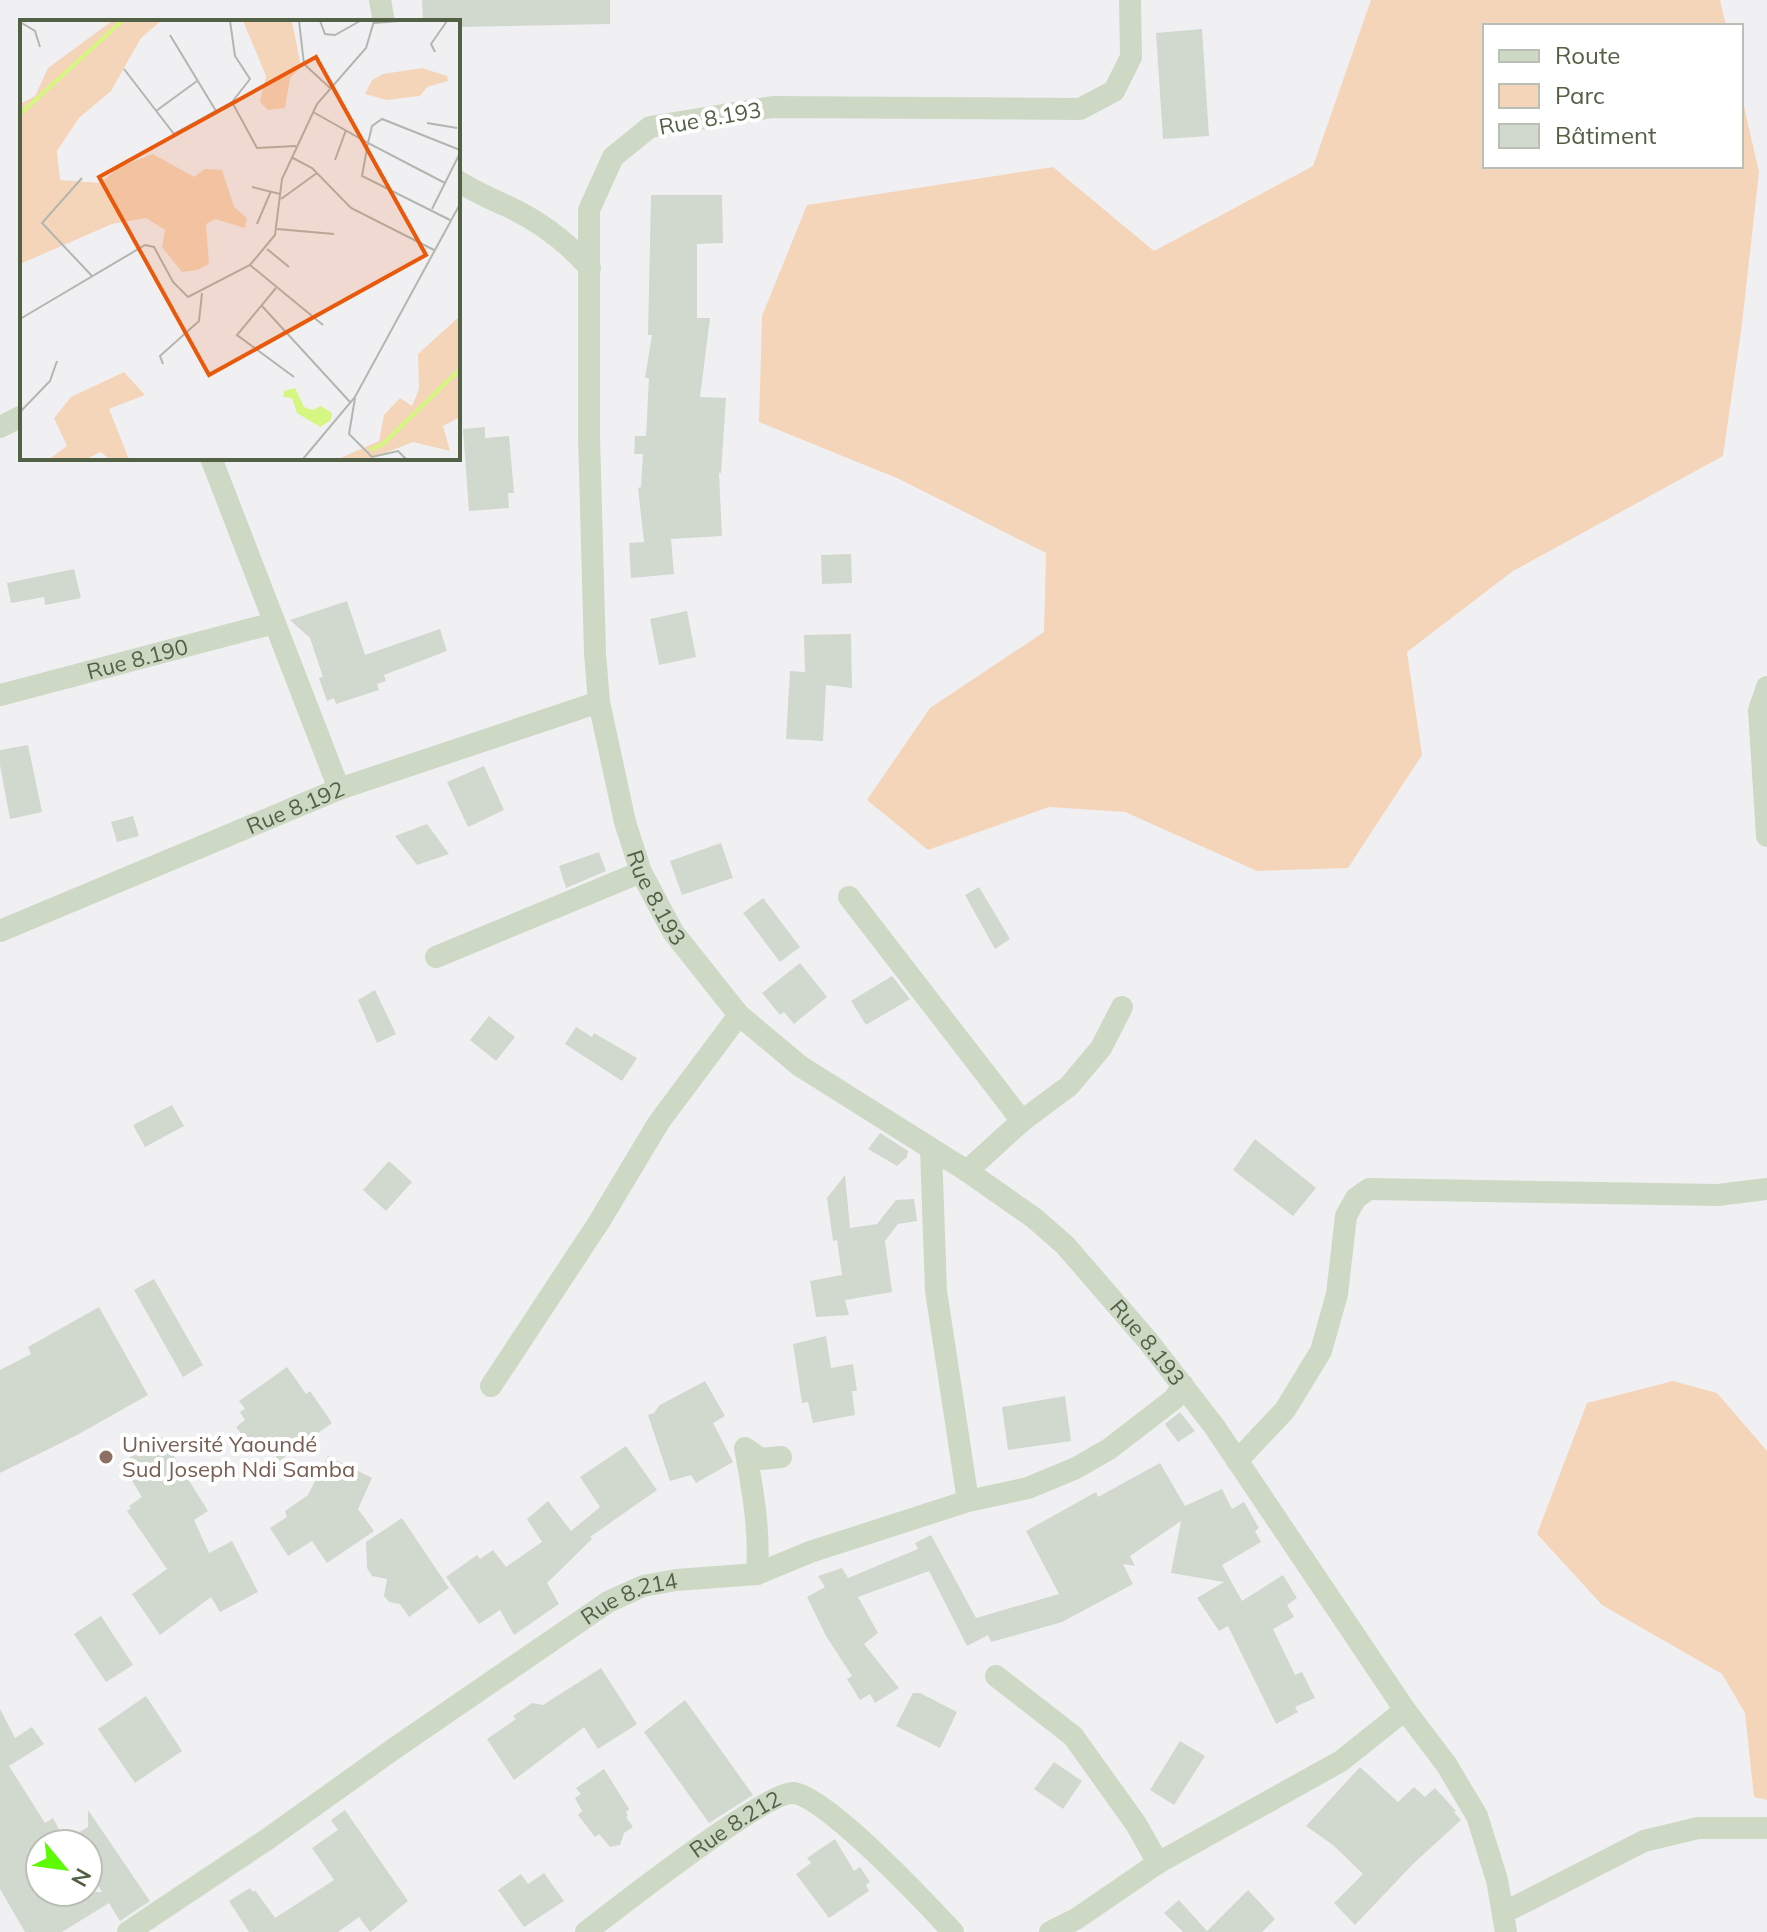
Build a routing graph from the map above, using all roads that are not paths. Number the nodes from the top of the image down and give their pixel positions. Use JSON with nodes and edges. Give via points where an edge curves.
{"nodes":[{"id":1,"x":380,"y":0,"type":"edge"},
{"id":2,"x":1130,"y":0,"type":"edge"},
{"id":3,"x":384,"y":20,"type":"edge"},
{"id":4,"x":460,"y":182,"type":"edge"},
{"id":5,"x":590,"y":268,"type":"junction"},
{"id":6,"x":20,"y":417,"type":"edge"},
{"id":7,"x":0,"y":427,"type":"edge"},
{"id":8,"x":212,"y":460,"type":"edge"},
{"id":9,"x":274,"y":623,"type":"junction"},
{"id":10,"x":1767,"y":687,"type":"edge"},
{"id":11,"x":0,"y":695,"type":"edge"},
{"id":12,"x":599,"y":702,"type":"junction"},
{"id":13,"x":339,"y":789,"type":"junction"},
{"id":14,"x":1767,"y":836,"type":"edge"},
{"id":15,"x":641,"y":872,"type":"junction"},
{"id":16,"x":849,"y":897,"type":"dead end"},
{"id":17,"x":0,"y":931,"type":"edge"},
{"id":18,"x":436,"y":957,"type":"dead end"},
{"id":19,"x":1122,"y":1007,"type":"dead end"},
{"id":20,"x":739,"y":1015,"type":"junction"},
{"id":21,"x":1022,"y":1121,"type":"junction"},
{"id":22,"x":931,"y":1149,"type":"junction"},
{"id":23,"x":967,"y":1171,"type":"junction"},
{"id":24,"x":1767,"y":1189,"type":"edge"},
{"id":25,"x":1183,"y":1385,"type":"junction"},
{"id":26,"x":491,"y":1386,"type":"dead end"},
{"id":27,"x":781,"y":1457,"type":"dead end"},
{"id":28,"x":1237,"y":1461,"type":"junction"},
{"id":29,"x":968,"y":1501,"type":"junction"},
{"id":30,"x":757,"y":1574,"type":"junction"},
{"id":31,"x":996,"y":1676,"type":"dead end"},
{"id":32,"x":1405,"y":1710,"type":"junction"},
{"id":33,"x":1767,"y":1828,"type":"edge"},
{"id":34,"x":1158,"y":1863,"type":"junction"},
{"id":35,"x":1505,"y":1922,"type":"edge"},
{"id":36,"x":128,"y":1932,"type":"edge"},
{"id":37,"x":586,"y":1932,"type":"edge"},
{"id":38,"x":953,"y":1932,"type":"edge"},
{"id":39,"x":1050,"y":1932,"type":"edge"}],
"edges":[{"from":1,"to":3,"type":"street"},
{"from":2,"to":5,"type":"street","name":"Rue 8.193","via":[[1131,57],[1114,91],[1080,109],[772,107],[650,127],[613,157],[589,210]]},
{"from":4,"to":5,"type":"street","via":[[542,225]]},
{"from":5,"to":12,"type":"street","name":"Rue 8.193","via":[[589,436]]},
{"from":6,"to":7,"type":"street"},
{"from":8,"to":9,"type":"street"},
{"from":9,"to":11,"type":"street","name":"Rue 8.190"},
{"from":9,"to":13,"type":"street"},
{"from":10,"to":14,"type":"street","via":[[1759,710]]},
{"from":12,"to":13,"type":"street","name":"Rue 8.192"},
{"from":12,"to":15,"type":"street","name":"Rue 8.193"},
{"from":13,"to":17,"type":"street","name":"Rue 8.192"},
{"from":15,"to":18,"type":"street"},
{"from":15,"to":20,"type":"street","name":"Rue 8.193","via":[[673,932]]},
{"from":16,"to":21,"type":"street"},
{"from":19,"to":21,"type":"street","via":[[1101,1048],[1069,1086]]},
{"from":20,"to":22,"type":"street","name":"Rue 8.193","via":[[800,1066]]},
{"from":20,"to":26,"type":"street","via":[[659,1122]]},
{"from":21,"to":23,"type":"street"},
{"from":22,"to":23,"type":"street","name":"Rue 8.193"},
{"from":22,"to":29,"type":"street","via":[[936,1291]]},
{"from":23,"to":25,"type":"street","name":"Rue 8.193","via":[[1065,1245]]},
{"from":24,"to":28,"type":"street","via":[[1718,1195],[1369,1189],[1356,1198],[1346,1216],[1337,1294],[1321,1351],[1285,1410]]},
{"from":25,"to":28,"type":"street","name":"Rue 8.193"},
{"from":25,"to":29,"type":"street","name":"Rue 8.214","via":[[1138,1428],[1076,1468],[1028,1488]]},
{"from":27,"to":30,"type":"street","via":[[761,1459],[745,1448],[757,1513]]},
{"from":28,"to":32,"type":"street","name":"Rue 8.193"},
{"from":29,"to":30,"type":"street","name":"Rue 8.214"},
{"from":30,"to":36,"type":"street","name":"Rue 8.214","via":[[643,1586],[608,1602]]},
{"from":31,"to":34,"type":"street","via":[[1073,1736]]},
{"from":32,"to":34,"type":"street","via":[[1341,1761]]},
{"from":32,"to":35,"type":"street","name":"Rue 8.193","via":[[1477,1816]]},
{"from":33,"to":35,"type":"street","via":[[1698,1828],[1644,1841]]},
{"from":34,"to":39,"type":"street"},
{"from":37,"to":38,"type":"street","name":"Rue 8.212","via":[[720,1833],[793,1793],[814,1801],[888,1863]]}]}
